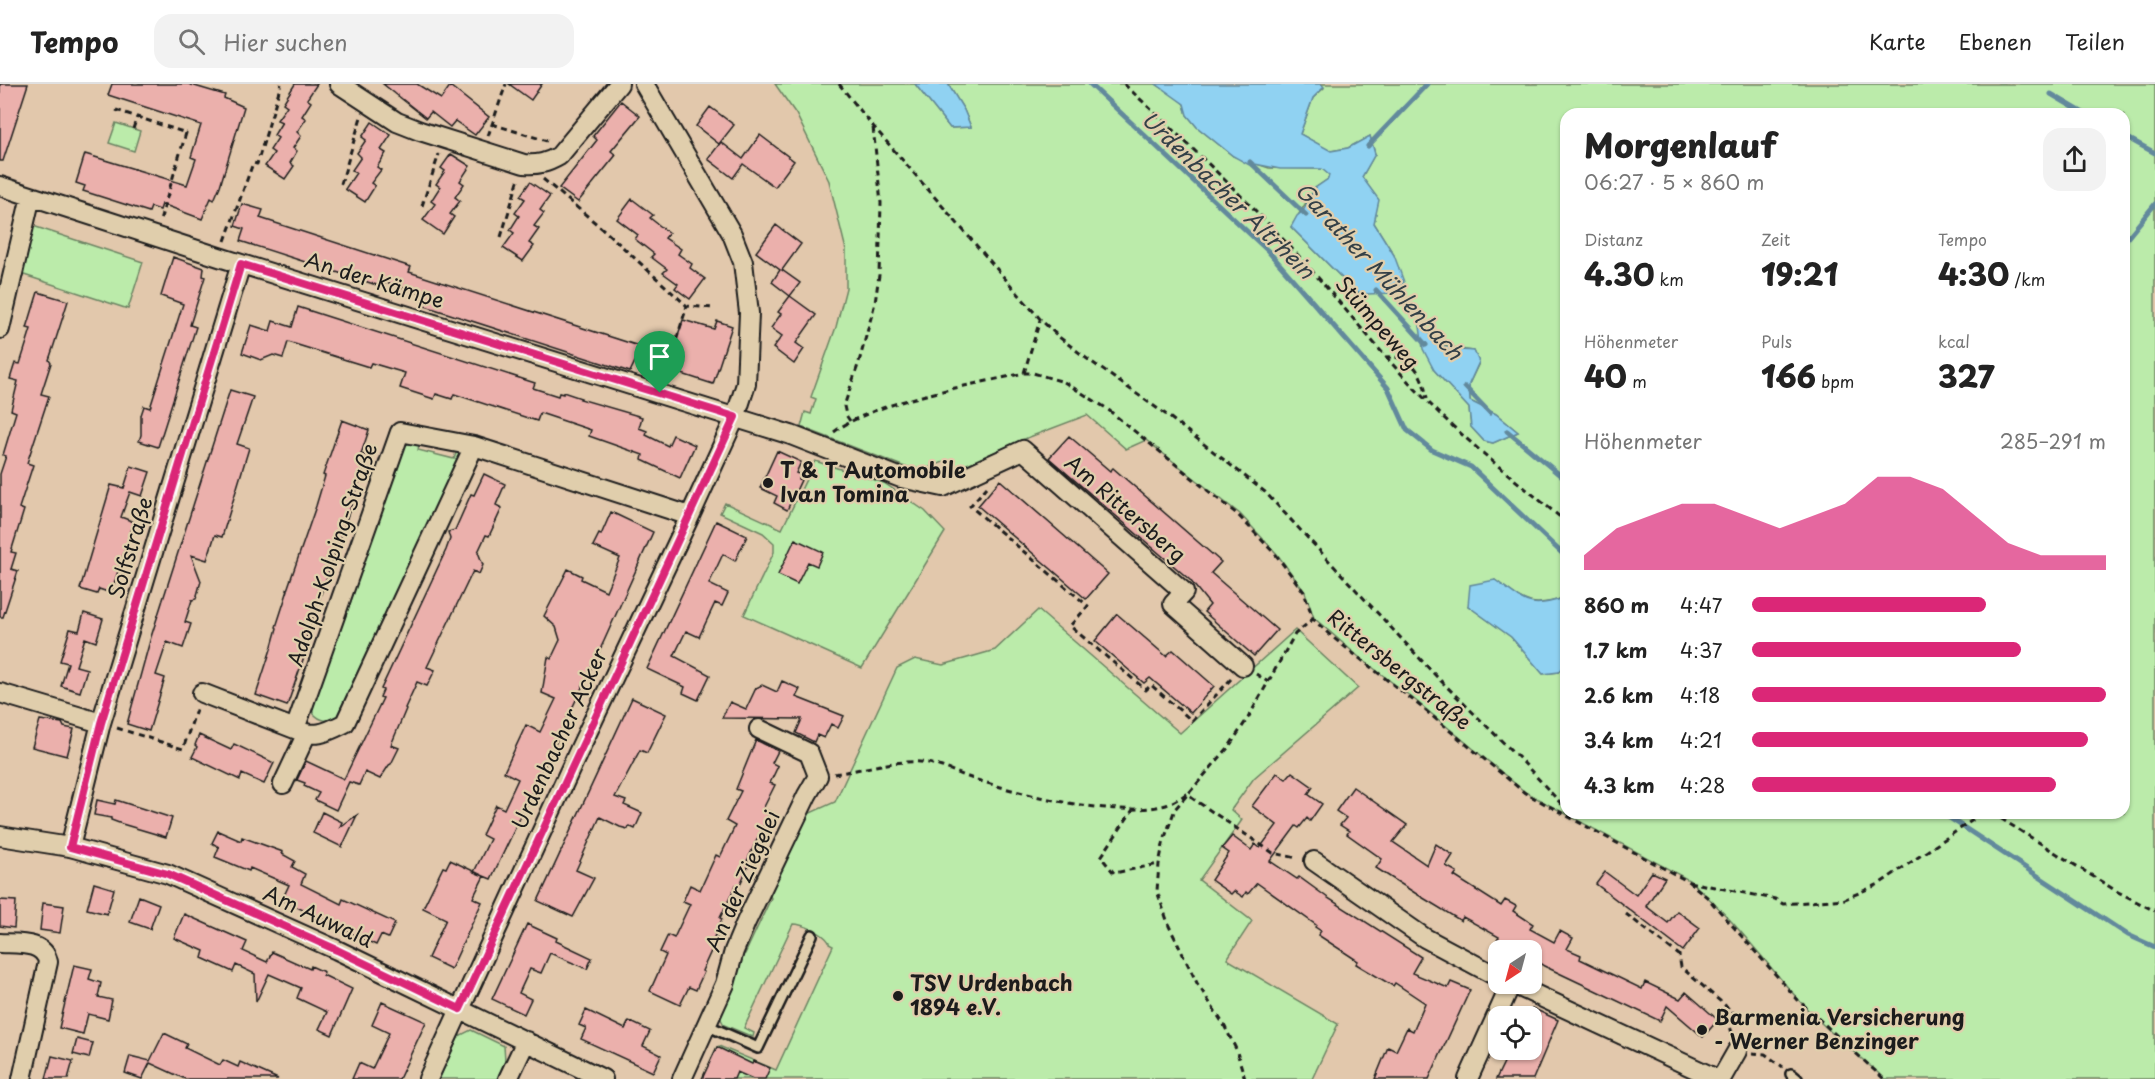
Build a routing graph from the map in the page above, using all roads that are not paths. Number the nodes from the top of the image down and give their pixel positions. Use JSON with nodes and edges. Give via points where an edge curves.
{"nodes":[{"id":1,"x":339,"y":84,"type":"edge"},
{"id":2,"x":619,"y":84,"type":"edge"},
{"id":3,"x":644,"y":84,"type":"edge"},
{"id":4,"x":0,"y":186,"type":"edge"},
{"id":5,"x":31,"y":196,"type":"junction"},
{"id":6,"x":241,"y":264,"type":"junction"},
{"id":7,"x":0,"y":329,"type":"edge"},
{"id":8,"x":735,"y":417,"type":"junction"},
{"id":9,"x":474,"y":446,"type":"junction"},
{"id":10,"x":690,"y":516,"type":"junction"},
{"id":11,"x":1243,"y":666,"type":"road end"},
{"id":12,"x":0,"y":693,"type":"edge"},
{"id":13,"x":202,"y":693,"type":"road end"},
{"id":14,"x":101,"y":723,"type":"junction"},
{"id":15,"x":759,"y":729,"type":"dead end"},
{"id":16,"x":301,"y":732,"type":"junction"},
{"id":17,"x":283,"y":784,"type":"dead end"},
{"id":18,"x":0,"y":836,"type":"edge"},
{"id":19,"x":70,"y":847,"type":"junction"},
{"id":20,"x":1314,"y":861,"type":"road end"},
{"id":21,"x":812,"y":935,"type":"dead end"},
{"id":22,"x":0,"y":943,"type":"edge"},
{"id":23,"x":1488,"y":972,"type":"edge"},
{"id":24,"x":1507,"y":994,"type":"edge"},
{"id":25,"x":1534,"y":994,"type":"edge"},
{"id":26,"x":460,"y":1009,"type":"junction"},
{"id":27,"x":706,"y":1025,"type":"junction"},
{"id":28,"x":526,"y":1041,"type":"junction"},
{"id":29,"x":1737,"y":1051,"type":"road end"},
{"id":30,"x":22,"y":1079,"type":"edge"},
{"id":31,"x":428,"y":1079,"type":"edge"},
{"id":32,"x":508,"y":1079,"type":"edge"},
{"id":33,"x":603,"y":1079,"type":"edge"},
{"id":34,"x":682,"y":1079,"type":"edge"},
{"id":35,"x":1468,"y":1079,"type":"edge"},
{"id":36,"x":1719,"y":1079,"type":"edge"}],
"edges":[{"from":1,"to":2,"type":"street","via":[[397,122],[524,164],[538,165],[567,148]]},
{"from":3,"to":8,"type":"street","name":"Urdenbacher Acker","via":[[732,234],[742,262],[749,313],[747,372]]},
{"from":4,"to":5,"type":"street","name":"An der Kämpe"},
{"from":5,"to":6,"type":"street","name":"An der Kämpe"},
{"from":5,"to":7,"type":"street"},
{"from":6,"to":8,"type":"street","name":"An der Kämpe"},
{"from":6,"to":14,"type":"street","name":"Solfstraße"},
{"from":8,"to":10,"type":"street","name":"Urdenbacher Acker"},
{"from":8,"to":11,"type":"street","name":"Am Rittersberg","via":[[901,478],[943,487],[1023,450],[1184,592],[1173,604]]},
{"from":9,"to":10,"type":"street","name":"Adolph-Kolping-Straße"},
{"from":9,"to":16,"type":"street","via":[[345,723],[322,734]]},
{"from":9,"to":16,"type":"street","name":"Adolph-Kolping-Straße","via":[[400,432]]},
{"from":10,"to":26,"type":"street","name":"Urdenbacher Acker"},
{"from":12,"to":14,"type":"street"},
{"from":13,"to":16,"type":"street"},
{"from":14,"to":19,"type":"street","name":"Solfstraße"},
{"from":15,"to":27,"type":"street","name":"An der Ziegelei","via":[[809,753],[818,777],[746,921],[725,984]]},
{"from":16,"to":17,"type":"street","name":"Adolph-Kolping-Straße"},
{"from":18,"to":19,"type":"street","name":"Am Auwald"},
{"from":19,"to":26,"type":"street","name":"Am Auwald","via":[[168,874]]},
{"from":20,"to":23,"type":"street","via":[[1425,938]]},
{"from":21,"to":27,"type":"lane","via":[[759,1048]]},
{"from":22,"to":30,"type":"street","via":[[34,946],[48,958]]},
{"from":24,"to":35,"type":"street"},
{"from":25,"to":36,"type":"street"},
{"from":26,"to":28,"type":"street","name":"Am Auwald"},
{"from":26,"to":31,"type":"street","name":"Urdenbacher Acker"},
{"from":27,"to":34,"type":"street","name":"An der Ziegelei"},
{"from":28,"to":32,"type":"street"},
{"from":28,"to":33,"type":"street","name":"Am Auwald"},
{"from":29,"to":36,"type":"street"}]}
